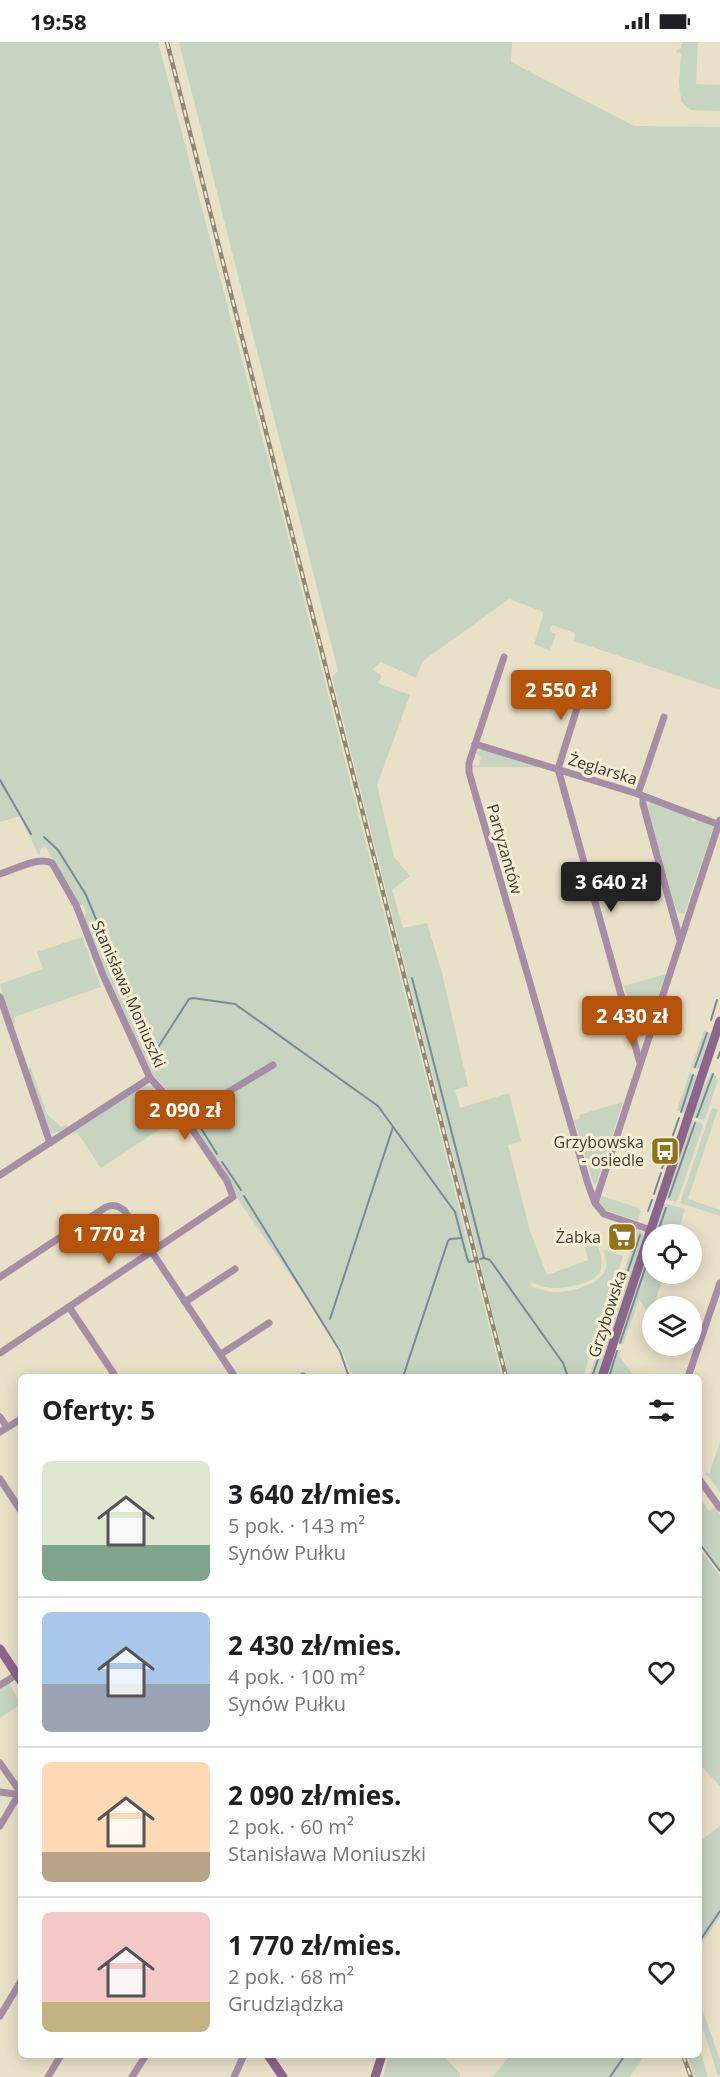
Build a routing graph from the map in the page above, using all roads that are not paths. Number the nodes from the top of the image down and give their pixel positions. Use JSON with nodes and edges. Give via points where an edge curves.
{"nodes":[{"id":1,"x":504,"y":657,"type":"dead end"},
{"id":2,"x":584,"y":689,"type":"dead end"},
{"id":3,"x":664,"y":717,"type":"dead end"},
{"id":4,"x":475,"y":744,"type":"junction"},
{"id":5,"x":558,"y":769,"type":"junction"},
{"id":6,"x":640,"y":795,"type":"junction"},
{"id":7,"x":720,"y":823,"type":"edge"},
{"id":8,"x":0,"y":874,"type":"edge"},
{"id":9,"x":680,"y":940,"type":"junction"},
{"id":10,"x":0,"y":997,"type":"edge"},
{"id":11,"x":720,"y":1021,"type":"edge"},
{"id":12,"x":640,"y":1063,"type":"junction"},
{"id":13,"x":273,"y":1065,"type":"dead end"},
{"id":14,"x":150,"y":1078,"type":"junction"},
{"id":15,"x":185,"y":1119,"type":"junction"},
{"id":16,"x":50,"y":1143,"type":"junction"},
{"id":17,"x":0,"y":1175,"type":"edge"},
{"id":18,"x":595,"y":1203,"type":"junction"},
{"id":19,"x":653,"y":1224,"type":"edge"},
{"id":20,"x":642,"y":1227,"type":"edge"},
{"id":21,"x":152,"y":1251,"type":"junction"},
{"id":22,"x":642,"y":1257,"type":"edge"},
{"id":23,"x":235,"y":1269,"type":"dead end"},
{"id":24,"x":0,"y":1277,"type":"edge"},
{"id":25,"x":720,"y":1284,"type":"edge"},
{"id":26,"x":185,"y":1302,"type":"junction"},
{"id":27,"x":69,"y":1307,"type":"junction"},
{"id":28,"x":269,"y":1323,"type":"dead end"},
{"id":29,"x":0,"y":1353,"type":"edge"},
{"id":30,"x":221,"y":1354,"type":"junction"},
{"id":31,"x":114,"y":1374,"type":"edge"},
{"id":32,"x":233,"y":1374,"type":"edge"},
{"id":33,"x":603,"y":1374,"type":"edge"},
{"id":34,"x":689,"y":1374,"type":"edge"},
{"id":35,"x":0,"y":1417,"type":"edge"},
{"id":36,"x":18,"y":1421,"type":"edge"},
{"id":37,"x":3,"y":1429,"type":"edge"},
{"id":38,"x":0,"y":1479,"type":"edge"},
{"id":39,"x":702,"y":1483,"type":"edge"},
{"id":40,"x":18,"y":1506,"type":"edge"},
{"id":41,"x":720,"y":1508,"type":"edge"},
{"id":42,"x":0,"y":1649,"type":"edge"},
{"id":43,"x":18,"y":1672,"type":"edge"},
{"id":44,"x":18,"y":1676,"type":"edge"},
{"id":45,"x":0,"y":1685,"type":"edge"},
{"id":46,"x":0,"y":1763,"type":"edge"},
{"id":47,"x":18,"y":1791,"type":"edge"},
{"id":48,"x":0,"y":1792,"type":"edge"},
{"id":49,"x":18,"y":1794,"type":"edge"},
{"id":50,"x":18,"y":1797,"type":"edge"},
{"id":51,"x":0,"y":1826,"type":"edge"},
{"id":52,"x":18,"y":1985,"type":"edge"},
{"id":53,"x":0,"y":2016,"type":"edge"},
{"id":54,"x":59,"y":2058,"type":"edge"},
{"id":55,"x":144,"y":2058,"type":"edge"},
{"id":56,"x":243,"y":2058,"type":"edge"},
{"id":57,"x":270,"y":2058,"type":"edge"},
{"id":58,"x":381,"y":2058,"type":"edge"},
{"id":59,"x":48,"y":2077,"type":"edge"},
{"id":60,"x":132,"y":2077,"type":"edge"},
{"id":61,"x":234,"y":2077,"type":"edge"},
{"id":62,"x":283,"y":2077,"type":"edge"},
{"id":63,"x":375,"y":2077,"type":"edge"}],
"edges":[{"from":1,"to":4,"type":"street","name":"Partyzantów"},
{"from":2,"to":5,"type":"street"},
{"from":3,"to":6,"type":"street"},
{"from":4,"to":5,"type":"street","name":"Żeglarska"},
{"from":4,"to":18,"type":"street","name":"Partyzantów","via":[[469,772]]},
{"from":5,"to":6,"type":"street","name":"Żeglarska"},
{"from":5,"to":12,"type":"street"},
{"from":6,"to":7,"type":"street","name":"Żeglarska"},
{"from":6,"to":9,"type":"street"},
{"from":7,"to":9,"type":"street"},
{"from":8,"to":14,"type":"street","name":"Stanisława Moniuszki","via":[[45,860],[52,863],[76,905]]},
{"from":9,"to":12,"type":"street"},
{"from":10,"to":16,"type":"street"},
{"from":11,"to":19,"type":"street","name":"Grzybowska"},
{"from":12,"to":18,"type":"street"},
{"from":13,"to":15,"type":"street"},
{"from":14,"to":15,"type":"street","name":"Stanisława Moniuszki","via":[[170,1096]]},
{"from":14,"to":16,"type":"street"},
{"from":15,"to":21,"type":"street","name":"Stanisława Moniuszki","via":[[227,1181],[233,1197]]},
{"from":16,"to":17,"type":"street"},
{"from":18,"to":20,"type":"street","via":[[604,1214]]},
{"from":21,"to":24,"type":"street","via":[[124,1210],[112,1205]]},
{"from":21,"to":26,"type":"street"},
{"from":21,"to":27,"type":"street"},
{"from":22,"to":33,"type":"street","name":"Grzybowska"},
{"from":23,"to":26,"type":"street"},
{"from":25,"to":34,"type":"street"},
{"from":26,"to":30,"type":"street"},
{"from":27,"to":29,"type":"street"},
{"from":27,"to":31,"type":"street"},
{"from":28,"to":30,"type":"street"},
{"from":30,"to":32,"type":"street"},
{"from":35,"to":37,"type":"street"},
{"from":36,"to":37,"type":"street"},
{"from":38,"to":40,"type":"street"},
{"from":39,"to":41,"type":"street"},
{"from":42,"to":43,"type":"street"},
{"from":44,"to":45,"type":"street"},
{"from":46,"to":47,"type":"street"},
{"from":48,"to":49,"type":"street"},
{"from":50,"to":51,"type":"street"},
{"from":52,"to":53,"type":"street"},
{"from":54,"to":59,"type":"street"},
{"from":55,"to":60,"type":"street"},
{"from":56,"to":61,"type":"street"},
{"from":57,"to":62,"type":"street"},
{"from":58,"to":63,"type":"street"}]}
